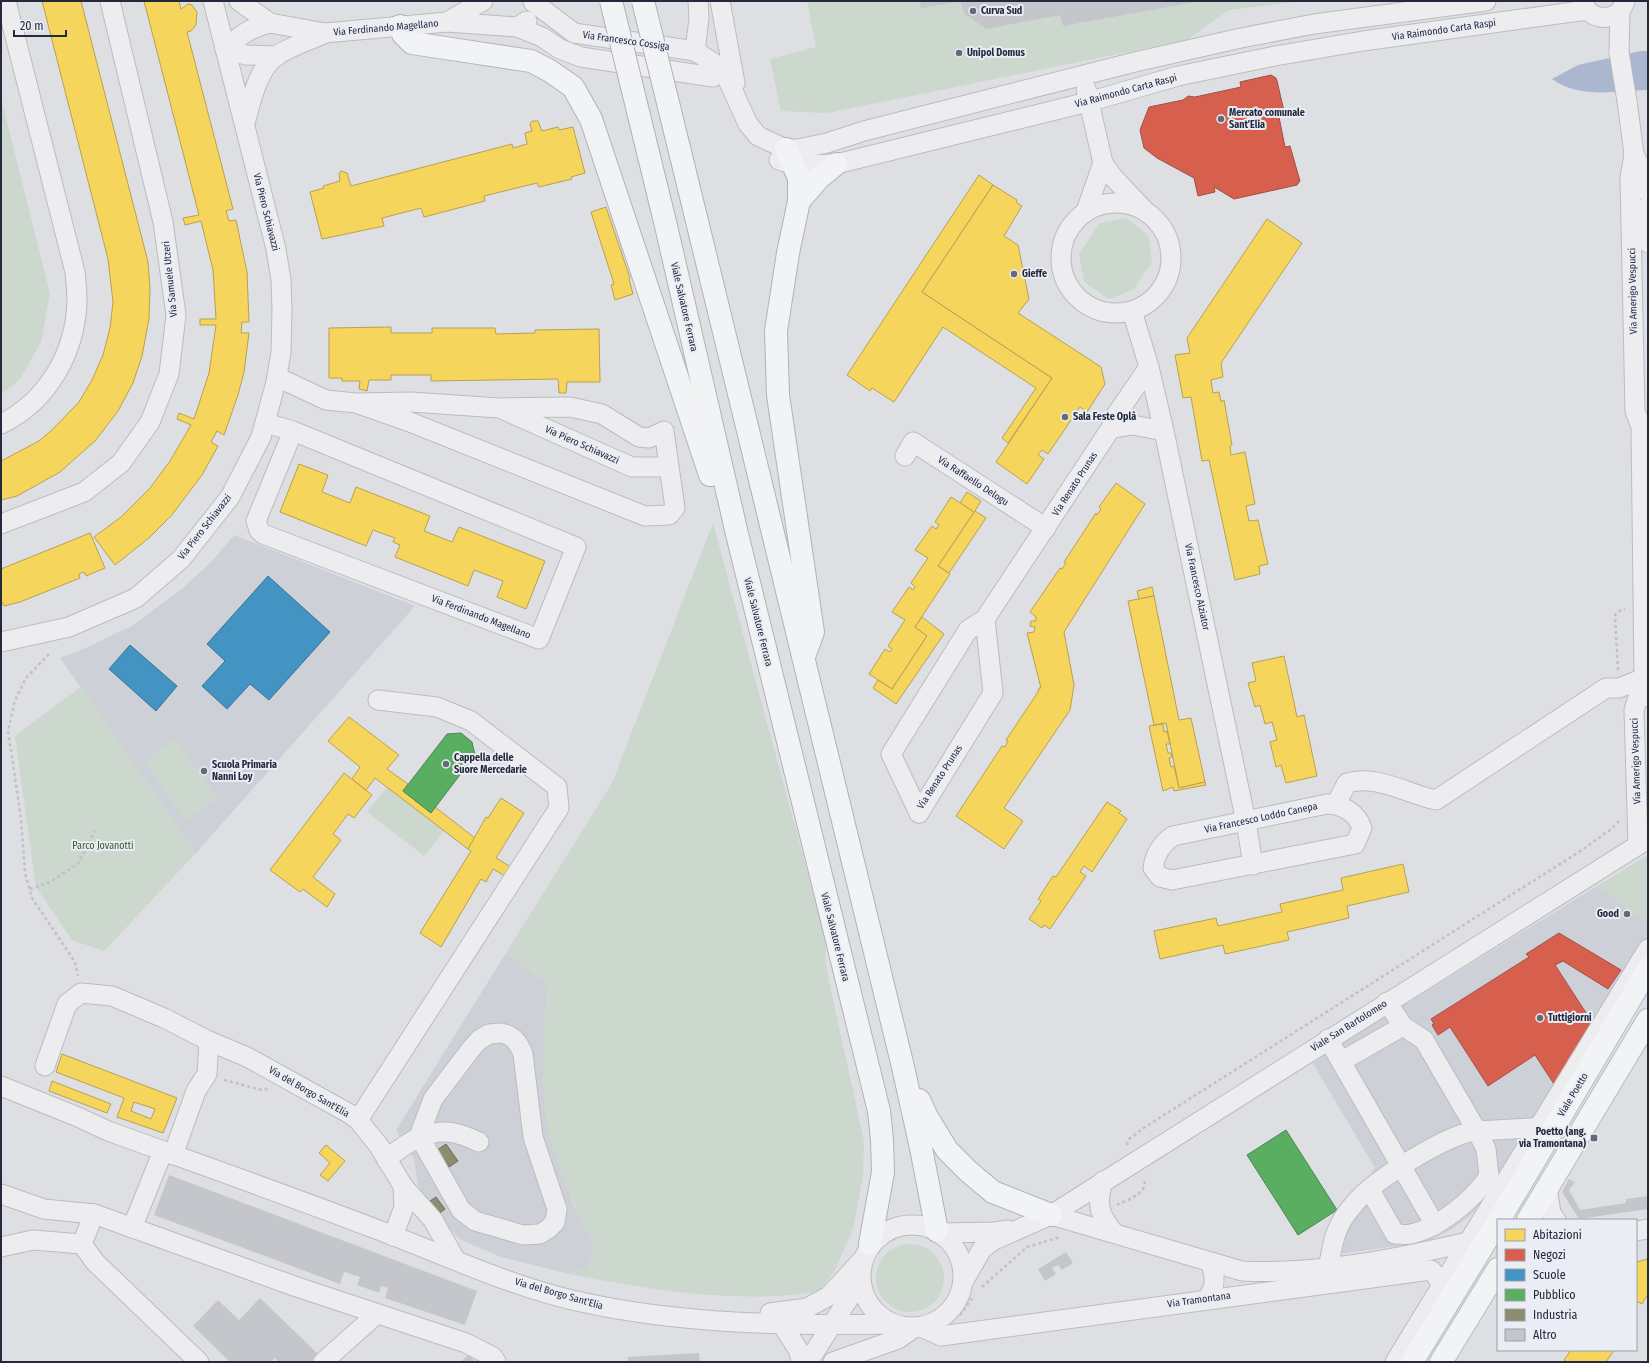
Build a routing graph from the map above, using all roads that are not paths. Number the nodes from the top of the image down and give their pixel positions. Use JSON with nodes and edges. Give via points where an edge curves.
{"nodes":[{"id":1,"x":6,"y":1,"type":"edge"},
{"id":2,"x":110,"y":1,"type":"edge"},
{"id":3,"x":213,"y":1,"type":"edge"},
{"id":4,"x":239,"y":1,"type":"edge"},
{"id":5,"x":483,"y":1,"type":"edge"},
{"id":6,"x":493,"y":1,"type":"edge"},
{"id":7,"x":611,"y":1,"type":"edge"},
{"id":8,"x":643,"y":1,"type":"edge"},
{"id":9,"x":698,"y":1,"type":"edge"},
{"id":10,"x":720,"y":1,"type":"edge"},
{"id":11,"x":1486,"y":1,"type":"edge"},
{"id":12,"x":532,"y":2,"type":"edge"},
{"id":13,"x":1623,"y":6,"type":"edge"},
{"id":14,"x":1590,"y":10,"type":"edge"},
{"id":15,"x":447,"y":22,"type":"junction"},
{"id":16,"x":270,"y":23,"type":"junction"},
{"id":17,"x":400,"y":26,"type":"junction"},
{"id":18,"x":512,"y":27,"type":"junction"},
{"id":19,"x":325,"y":33,"type":"junction"},
{"id":20,"x":225,"y":49,"type":"junction"},
{"id":21,"x":695,"y":51,"type":"junction"},
{"id":22,"x":730,"y":52,"type":"junction"},
{"id":23,"x":1619,"y":52,"type":"junction"},
{"id":24,"x":276,"y":56,"type":"junction"},
{"id":25,"x":718,"y":73,"type":"junction"},
{"id":26,"x":1084,"y":76,"type":"junction"},
{"id":27,"x":735,"y":95,"type":"junction"},
{"id":28,"x":1088,"y":102,"type":"junction"},
{"id":29,"x":244,"y":124,"type":"junction"},
{"id":30,"x":1634,"y":154,"type":"junction"},
{"id":31,"x":789,"y":156,"type":"junction"},
{"id":32,"x":1103,"y":163,"type":"junction"},
{"id":33,"x":836,"y":164,"type":"junction"},
{"id":34,"x":1630,"y":185,"type":"junction"},
{"id":35,"x":1648,"y":193,"type":"edge"},
{"id":36,"x":799,"y":201,"type":"junction"},
{"id":37,"x":1086,"y":211,"type":"junction"},
{"id":38,"x":1145,"y":211,"type":"junction"},
{"id":39,"x":1648,"y":243,"type":"edge"},
{"id":40,"x":1132,"y":311,"type":"junction"},
{"id":41,"x":1149,"y":367,"type":"junction"},
{"id":42,"x":277,"y":377,"type":"junction"},
{"id":43,"x":356,"y":403,"type":"junction"},
{"id":44,"x":499,"y":408,"type":"junction"},
{"id":45,"x":1645,"y":420,"type":"edge"},
{"id":46,"x":265,"y":423,"type":"junction"},
{"id":47,"x":1,"y":424,"type":"edge"},
{"id":48,"x":1111,"y":428,"type":"junction"},
{"id":49,"x":293,"y":431,"type":"junction"},
{"id":50,"x":1164,"y":431,"type":"junction"},
{"id":51,"x":905,"y":456,"type":"dead end"},
{"id":52,"x":668,"y":467,"type":"junction"},
{"id":53,"x":1,"y":524,"type":"edge"},
{"id":54,"x":1046,"y":528,"type":"junction"},
{"id":55,"x":737,"y":534,"type":"junction"},
{"id":56,"x":1640,"y":616,"type":"edge"},
{"id":57,"x":985,"y":619,"type":"junction"},
{"id":58,"x":1,"y":642,"type":"edge"},
{"id":59,"x":803,"y":657,"type":"junction"},
{"id":60,"x":1644,"y":678,"type":"junction"},
{"id":61,"x":1648,"y":697,"type":"edge"},
{"id":62,"x":378,"y":700,"type":"dead end"},
{"id":63,"x":1336,"y":804,"type":"junction"},
{"id":64,"x":1246,"y":822,"type":"junction"},
{"id":65,"x":1643,"y":842,"type":"edge"},
{"id":66,"x":1253,"y":865,"type":"junction"},
{"id":67,"x":1648,"y":949,"type":"edge"},
{"id":68,"x":1648,"y":969,"type":"edge"},
{"id":69,"x":1387,"y":1002,"type":"junction"},
{"id":70,"x":1648,"y":1020,"type":"edge"},
{"id":71,"x":1403,"y":1026,"type":"junction"},
{"id":72,"x":1648,"y":1033,"type":"edge"},
{"id":73,"x":1328,"y":1039,"type":"junction"},
{"id":74,"x":209,"y":1041,"type":"junction"},
{"id":75,"x":1342,"y":1061,"type":"junction"},
{"id":76,"x":45,"y":1066,"type":"dead end"},
{"id":77,"x":903,"y":1067,"type":"junction"},
{"id":78,"x":1,"y":1086,"type":"edge"},
{"id":79,"x":1,"y":1098,"type":"edge"},
{"id":80,"x":358,"y":1120,"type":"junction"},
{"id":81,"x":1546,"y":1127,"type":"junction"},
{"id":82,"x":108,"y":1131,"type":"junction"},
{"id":83,"x":1477,"y":1131,"type":"junction"},
{"id":84,"x":419,"y":1136,"type":"junction"},
{"id":85,"x":479,"y":1142,"type":"dead end"},
{"id":86,"x":168,"y":1153,"type":"junction"},
{"id":87,"x":386,"y":1159,"type":"junction"},
{"id":88,"x":1402,"y":1166,"type":"junction"},
{"id":89,"x":1103,"y":1181,"type":"junction"},
{"id":90,"x":403,"y":1186,"type":"junction"},
{"id":91,"x":1370,"y":1190,"type":"junction"},
{"id":92,"x":1,"y":1194,"type":"edge"},
{"id":93,"x":1551,"y":1204,"type":"edge"},
{"id":94,"x":94,"y":1214,"type":"junction"},
{"id":95,"x":1051,"y":1215,"type":"junction"},
{"id":96,"x":1529,"y":1219,"type":"edge"},
{"id":97,"x":1541,"y":1219,"type":"edge"},
{"id":98,"x":1435,"y":1225,"type":"junction"},
{"id":99,"x":1023,"y":1227,"type":"junction"},
{"id":100,"x":132,"y":1228,"type":"junction"},
{"id":101,"x":1648,"y":1229,"type":"edge"},
{"id":102,"x":1488,"y":1230,"type":"edge"},
{"id":103,"x":1637,"y":1231,"type":"edge"},
{"id":104,"x":939,"y":1232,"type":"junction"},
{"id":105,"x":1114,"y":1233,"type":"junction"},
{"id":106,"x":393,"y":1236,"type":"junction"},
{"id":107,"x":82,"y":1244,"type":"junction"},
{"id":108,"x":1,"y":1247,"type":"edge"},
{"id":109,"x":867,"y":1251,"type":"junction"},
{"id":110,"x":455,"y":1259,"type":"junction"},
{"id":111,"x":1210,"y":1262,"type":"junction"},
{"id":112,"x":1328,"y":1267,"type":"junction"},
{"id":113,"x":1497,"y":1271,"type":"edge"},
{"id":114,"x":860,"y":1282,"type":"junction"},
{"id":115,"x":1442,"y":1285,"type":"junction"},
{"id":116,"x":969,"y":1288,"type":"junction"},
{"id":117,"x":1497,"y":1292,"type":"edge"},
{"id":118,"x":1207,"y":1299,"type":"junction"},
{"id":119,"x":376,"y":1314,"type":"junction"},
{"id":120,"x":1441,"y":1314,"type":"junction"},
{"id":121,"x":691,"y":1319,"type":"junction"},
{"id":122,"x":781,"y":1323,"type":"junction"},
{"id":123,"x":833,"y":1325,"type":"junction"},
{"id":124,"x":907,"y":1327,"type":"junction"},
{"id":125,"x":887,"y":1343,"type":"junction"},
{"id":126,"x":199,"y":1362,"type":"edge"},
{"id":127,"x":323,"y":1362,"type":"edge"},
{"id":128,"x":496,"y":1362,"type":"edge"},
{"id":129,"x":801,"y":1362,"type":"edge"},
{"id":130,"x":808,"y":1362,"type":"edge"},
{"id":131,"x":834,"y":1362,"type":"edge"},
{"id":132,"x":867,"y":1362,"type":"edge"},
{"id":133,"x":1395,"y":1362,"type":"edge"},
{"id":134,"x":1412,"y":1362,"type":"edge"},
{"id":135,"x":1441,"y":1362,"type":"edge"},
{"id":136,"x":1453,"y":1362,"type":"edge"}],
"edges":[{"from":1,"to":47,"type":"street","via":[[75,272],[77,301],[74,328],[56,375],[24,410]]},
{"from":2,"to":53,"type":"street","name":"Via Samuele Utzeri","via":[[164,222],[176,315],[169,374],[150,422],[121,463],[84,492]]},
{"from":3,"to":20,"type":"street","name":"Via Piero Schiavazzi"},
{"from":4,"to":16,"type":"street","name":"Via Ferdinando Magellano"},
{"from":5,"to":15,"type":"street","name":"Via Ferdinando Magellano"},
{"from":6,"to":18,"type":"street","via":[[492,11],[498,22]]},
{"from":7,"to":55,"type":"main road","name":"Viale Salvatore Ferrara","bridge":true},
{"from":8,"to":59,"type":"main road","bridge":true},
{"from":9,"to":21,"type":"street","via":[[699,18]]},
{"from":10,"to":22,"type":"street"},
{"from":11,"to":26,"type":"street","name":"Via Raimondo Carta Raspi","via":[[1314,24]]},
{"from":12,"to":18,"type":"street","via":[[533,11],[527,22]]},
{"from":12,"to":21,"type":"street","name":"Via Francesco Cossiga","via":[[574,33]]},
{"from":13,"to":14,"type":"street","name":"Via Amerigo Vespucci","via":[[1606,18]]},
{"from":13,"to":23,"type":"street","name":"Via Amerigo Vespucci"},
{"from":14,"to":23,"type":"street","name":"Via Amerigo Vespucci"},
{"from":14,"to":28,"type":"street","name":"Via Raimondo Carta Raspi","via":[[1363,41],[1275,56],[1178,76]]},
{"from":15,"to":17,"type":"street","name":"Via Ferdinando Magellano"},
{"from":15,"to":18,"type":"street","name":"Via Ferdinando Magellano"},
{"from":16,"to":19,"type":"street","name":"Via Ferdinando Magellano"},
{"from":16,"to":20,"type":"street","name":"Via Ferdinando Magellano","via":[[252,28]]},
{"from":17,"to":19,"type":"street","name":"Via Ferdinando Magellano"},
{"from":17,"to":55,"type":"main road","via":[[403,34],[412,43],[531,61],[550,70],[573,87],[591,119],[725,518]]},
{"from":18,"to":25,"type":"street","via":[[542,37],[560,49],[581,57]]},
{"from":19,"to":24,"type":"street","name":"Via Ferdinando Magellano"},
{"from":20,"to":24,"type":"street","name":"Via Ferdinando Magellano","via":[[246,55]]},
{"from":20,"to":29,"type":"street","name":"Via Piero Schiavazzi"},
{"from":21,"to":25,"type":"street","name":"Via Francesco Cossiga"},
{"from":22,"to":25,"type":"street"},
{"from":22,"to":27,"type":"street"},
{"from":23,"to":30,"type":"street","name":"Via Amerigo Vespucci","bridge":true},
{"from":24,"to":29,"type":"street","name":"Via Ferdinando Magellano","via":[[266,68]]},
{"from":25,"to":27,"type":"street","name":"Via Raimondo Carta Raspi"},
{"from":25,"to":31,"type":"street","name":"Via Raimondo Carta Raspi","via":[[718,85],[738,133],[771,158]]},
{"from":26,"to":28,"type":"street"},
{"from":26,"to":31,"type":"street","name":"Via Raimondo Carta Raspi","via":[[864,131],[798,149]]},
{"from":27,"to":31,"type":"street","name":"Via Raimondo Carta Raspi","via":[[753,130]]},
{"from":28,"to":32,"type":"street"},
{"from":28,"to":33,"type":"street","name":"Via Raimondo Carta Raspi"},
{"from":29,"to":42,"type":"street","name":"Via Piero Schiavazzi","via":[[276,250],[281,280],[281,352]]},
{"from":30,"to":34,"type":"street","name":"Via Amerigo Vespucci"},
{"from":30,"to":35,"type":"street","name":"Via Amerigo Vespucci","via":[[1648,185]]},
{"from":31,"to":33,"type":"street","name":"Via Raimondo Carta Raspi","via":[[797,164]]},
{"from":31,"to":36,"type":"main road","via":[[799,178]]},
{"from":32,"to":37,"type":"street"},
{"from":32,"to":38,"type":"street"},
{"from":33,"to":36,"type":"main road","via":[[818,178]]},
{"from":34,"to":39,"type":"street","via":[[1639,196],[1642,227]]},
{"from":34,"to":45,"type":"street","name":"Via Amerigo Vespucci","via":[[1635,411]]},
{"from":36,"to":59,"type":"main road","via":[[776,331],[776,360],[778,395],[813,632]]},
{"from":37,"to":38,"type":"street","via":[[1104,203],[1118,202]]},
{"from":37,"to":40,"type":"street","via":[[1071,226],[1064,238],[1061,251],[1064,278],[1075,295],[1092,308],[1118,314]]},
{"from":38,"to":40,"type":"street","via":[[1160,225],[1170,244],[1170,272],[1156,297]]},
{"from":40,"to":41,"type":"street","name":"Via Francesco Alziator"},
{"from":41,"to":48,"type":"street","name":"Via Renato Prunas","via":[[1114,418]]},
{"from":41,"to":50,"type":"street","name":"Via Francesco Alziator"},
{"from":42,"to":43,"type":"street","via":[[326,400]]},
{"from":42,"to":46,"type":"street","name":"Via Piero Schiavazzi"},
{"from":43,"to":44,"type":"street","via":[[411,402]]},
{"from":43,"to":52,"type":"street","via":[[645,516],[668,515],[675,508]]},
{"from":44,"to":52,"type":"street","name":"Via Piero Schiavazzi","via":[[632,467]]},
{"from":44,"to":52,"type":"street","via":[[570,407],[602,414],[639,437],[649,438],[664,431]]},
{"from":45,"to":56,"type":"street","name":"Via Amerigo Vespucci"},
{"from":46,"to":49,"type":"street","name":"Via Ferdinando Magellano"},
{"from":46,"to":58,"type":"street","name":"Via Piero Schiavazzi","via":[[261,437],[230,497],[181,559],[136,598],[69,627]]},
{"from":48,"to":50,"type":"street","via":[[1132,425]]},
{"from":48,"to":54,"type":"street","name":"Via Renato Prunas"},
{"from":49,"to":49,"type":"street","name":"Via Ferdinando Magellano","via":[[256,521],[258,530],[539,639],[576,547]]},
{"from":50,"to":64,"type":"street","name":"Via Francesco Alziator"},
{"from":51,"to":54,"type":"street","name":"Via Raffaello Delogu","via":[[913,442]]},
{"from":54,"to":57,"type":"street","name":"Via Renato Prunas"},
{"from":55,"to":109,"type":"main road","name":"Viale Salvatore Ferrara","via":[[879,1111],[883,1172]]},
{"from":56,"to":60,"type":"street","name":"Via Amerigo Vespucci"},
{"from":57,"to":57,"type":"street","name":"Via Renato Prunas","via":[[968,630],[891,754],[919,813],[993,693]]},
{"from":59,"to":77,"type":"main road"},
{"from":60,"to":61,"type":"street","name":"Via Amerigo Vespucci"},
{"from":60,"to":63,"type":"street","via":[[1619,688],[1606,688],[1436,800],[1375,781],[1354,780],[1346,783]]},
{"from":60,"to":65,"type":"street","name":"Via Amerigo Vespucci","via":[[1634,710]]},
{"from":62,"to":80,"type":"street","via":[[437,707],[471,721],[557,787],[559,808]]},
{"from":63,"to":64,"type":"street","name":"Via Francesco Loddo Canepa"},
{"from":63,"to":66,"type":"street","name":"Via Francesco Loddo Canepa","via":[[1359,819],[1362,828],[1354,844]]},
{"from":64,"to":66,"type":"street","name":"Via Francesco Alziator"},
{"from":64,"to":66,"type":"street","name":"Via Francesco Loddo Canepa","via":[[1173,836],[1165,841],[1154,857],[1153,868],[1160,877],[1172,880]]},
{"from":65,"to":69,"type":"street","name":"Viale San Bartolomeo"},
{"from":67,"to":81,"type":"street"},
{"from":68,"to":81,"type":"main road","name":"Viale Poetto"},
{"from":69,"to":71,"type":"street"},
{"from":69,"to":73,"type":"street","name":"Viale San Bartolomeo"},
{"from":70,"to":93,"type":"main road"},
{"from":71,"to":75,"type":"street"},
{"from":71,"to":83,"type":"street","via":[[1424,1040]]},
{"from":72,"to":93,"type":"street"},
{"from":73,"to":75,"type":"street"},
{"from":73,"to":89,"type":"street","name":"Viale San Bartolomeo"},
{"from":74,"to":76,"type":"street","name":"Via del Borgo Sant'Elia","via":[[112,996],[81,993],[67,1004]]},
{"from":74,"to":80,"type":"street","name":"Via del Borgo Sant'Elia","via":[[247,1057]]},
{"from":74,"to":86,"type":"street","via":[[207,1074]]},
{"from":75,"to":88,"type":"street"},
{"from":77,"to":95,"type":"main road","via":[[927,1118],[947,1150],[993,1192]]},
{"from":77,"to":104,"type":"main road"},
{"from":78,"to":82,"type":"street","name":"Via del Borgo Sant'Elia","via":[[78,1116]]},
{"from":79,"to":82,"type":"street","name":"Via del Borgo Sant'Elia","via":[[75,1126]]},
{"from":80,"to":87,"type":"street","name":"Via del Borgo Sant'Elia"},
{"from":81,"to":83,"type":"street"},
{"from":81,"to":102,"type":"main road","name":"Viale Poetto"},
{"from":81,"to":102,"type":"street"},
{"from":82,"to":86,"type":"street","name":"Via del Borgo Sant'Elia"},
{"from":83,"to":88,"type":"street","via":[[1466,1131],[1439,1143]]},
{"from":83,"to":98,"type":"street","via":[[1486,1149],[1489,1176],[1480,1189]]},
{"from":84,"to":84,"type":"street","via":[[461,1210],[475,1221],[533,1236],[540,1234],[554,1222],[557,1209],[532,1137],[523,1054],[518,1042],[510,1035],[489,1034],[479,1040],[433,1099]]},
{"from":84,"to":85,"type":"street","via":[[448,1132]]},
{"from":84,"to":87,"type":"street"},
{"from":86,"to":100,"type":"street"},
{"from":86,"to":106,"type":"street","name":"Via del Borgo Sant'Elia"},
{"from":87,"to":90,"type":"street","name":"Via del Borgo Sant'Elia"},
{"from":88,"to":91,"type":"street"},
{"from":88,"to":98,"type":"street"},
{"from":89,"to":95,"type":"street","name":"Viale San Bartolomeo"},
{"from":89,"to":105,"type":"street","via":[[1099,1194],[1099,1209]]},
{"from":90,"to":106,"type":"street","name":"Via del Borgo Sant'Elia","via":[[404,1207]]},
{"from":90,"to":110,"type":"street","name":"Via del Borgo Sant'Elia","via":[[433,1220]]},
{"from":91,"to":98,"type":"street","via":[[1395,1234],[1410,1234]]},
{"from":91,"to":112,"type":"street","via":[[1355,1202],[1336,1231]]},
{"from":92,"to":94,"type":"street","via":[[44,1209]]},
{"from":93,"to":96,"type":"main road"},
{"from":93,"to":97,"type":"street"},
{"from":94,"to":100,"type":"street"},
{"from":94,"to":107,"type":"street"},
{"from":95,"to":99,"type":"street","name":"Viale San Bartolomeo"},
{"from":95,"to":105,"type":"street"},
{"from":99,"to":104,"type":"street","name":"Viale San Bartolomeo","via":[[994,1232]]},
{"from":99,"to":116,"type":"street","name":"Viale San Bartolomeo","via":[[992,1241],[982,1249]]},
{"from":100,"to":119,"type":"street"},
{"from":101,"to":103,"type":"street"},
{"from":102,"to":112,"type":"street","via":[[1410,1256]]},
{"from":102,"to":115,"type":"street"},
{"from":102,"to":120,"type":"main road","name":"Viale Poetto"},
{"from":104,"to":109,"type":"street","via":[[913,1225],[889,1229],[878,1236]]},
{"from":104,"to":116,"type":"street","via":[[949,1240],[957,1252]]},
{"from":105,"to":111,"type":"street"},
{"from":106,"to":110,"type":"street","name":"Via del Borgo Sant'Elia"},
{"from":107,"to":108,"type":"street","via":[[33,1240]]},
{"from":107,"to":126,"type":"street","via":[[95,1262]]},
{"from":109,"to":114,"type":"street"},
{"from":109,"to":121,"type":"street","name":"Via del Borgo Sant'Elia","via":[[829,1296],[807,1308]]},
{"from":110,"to":121,"type":"street","name":"Via del Borgo Sant'Elia","via":[[517,1283],[578,1302],[626,1312]]},
{"from":111,"to":112,"type":"street","via":[[1242,1271],[1270,1272]]},
{"from":111,"to":118,"type":"street","via":[[1214,1281]]},
{"from":113,"to":135,"type":"main road"},
{"from":114,"to":123,"type":"street"},
{"from":114,"to":124,"type":"street","via":[[866,1298],[881,1318]]},
{"from":115,"to":118,"type":"street","name":"Via Tramontana","via":[[1431,1270]]},
{"from":115,"to":120,"type":"street","via":[[1444,1290]]},
{"from":115,"to":133,"type":"street"},
{"from":116,"to":124,"type":"street","via":[[949,1314],[938,1322]]},
{"from":117,"to":136,"type":"street"},
{"from":118,"to":124,"type":"street","name":"Via Tramontana","via":[[941,1336]]},
{"from":119,"to":127,"type":"street"},
{"from":119,"to":128,"type":"street","via":[[466,1344],[493,1357]]},
{"from":120,"to":134,"type":"main road","name":"Viale Poetto"},
{"from":121,"to":122,"type":"street","name":"Via del Borgo Sant'Elia"},
{"from":122,"to":123,"type":"street","name":"Via del Borgo Sant'Elia"},
{"from":122,"to":129,"type":"street","via":[[799,1351]]},
{"from":123,"to":124,"type":"street","name":"Via del Borgo Sant'Elia"},
{"from":123,"to":130,"type":"street"},
{"from":124,"to":125,"type":"street"},
{"from":125,"to":131,"type":"street"},
{"from":125,"to":132,"type":"street"}]}
